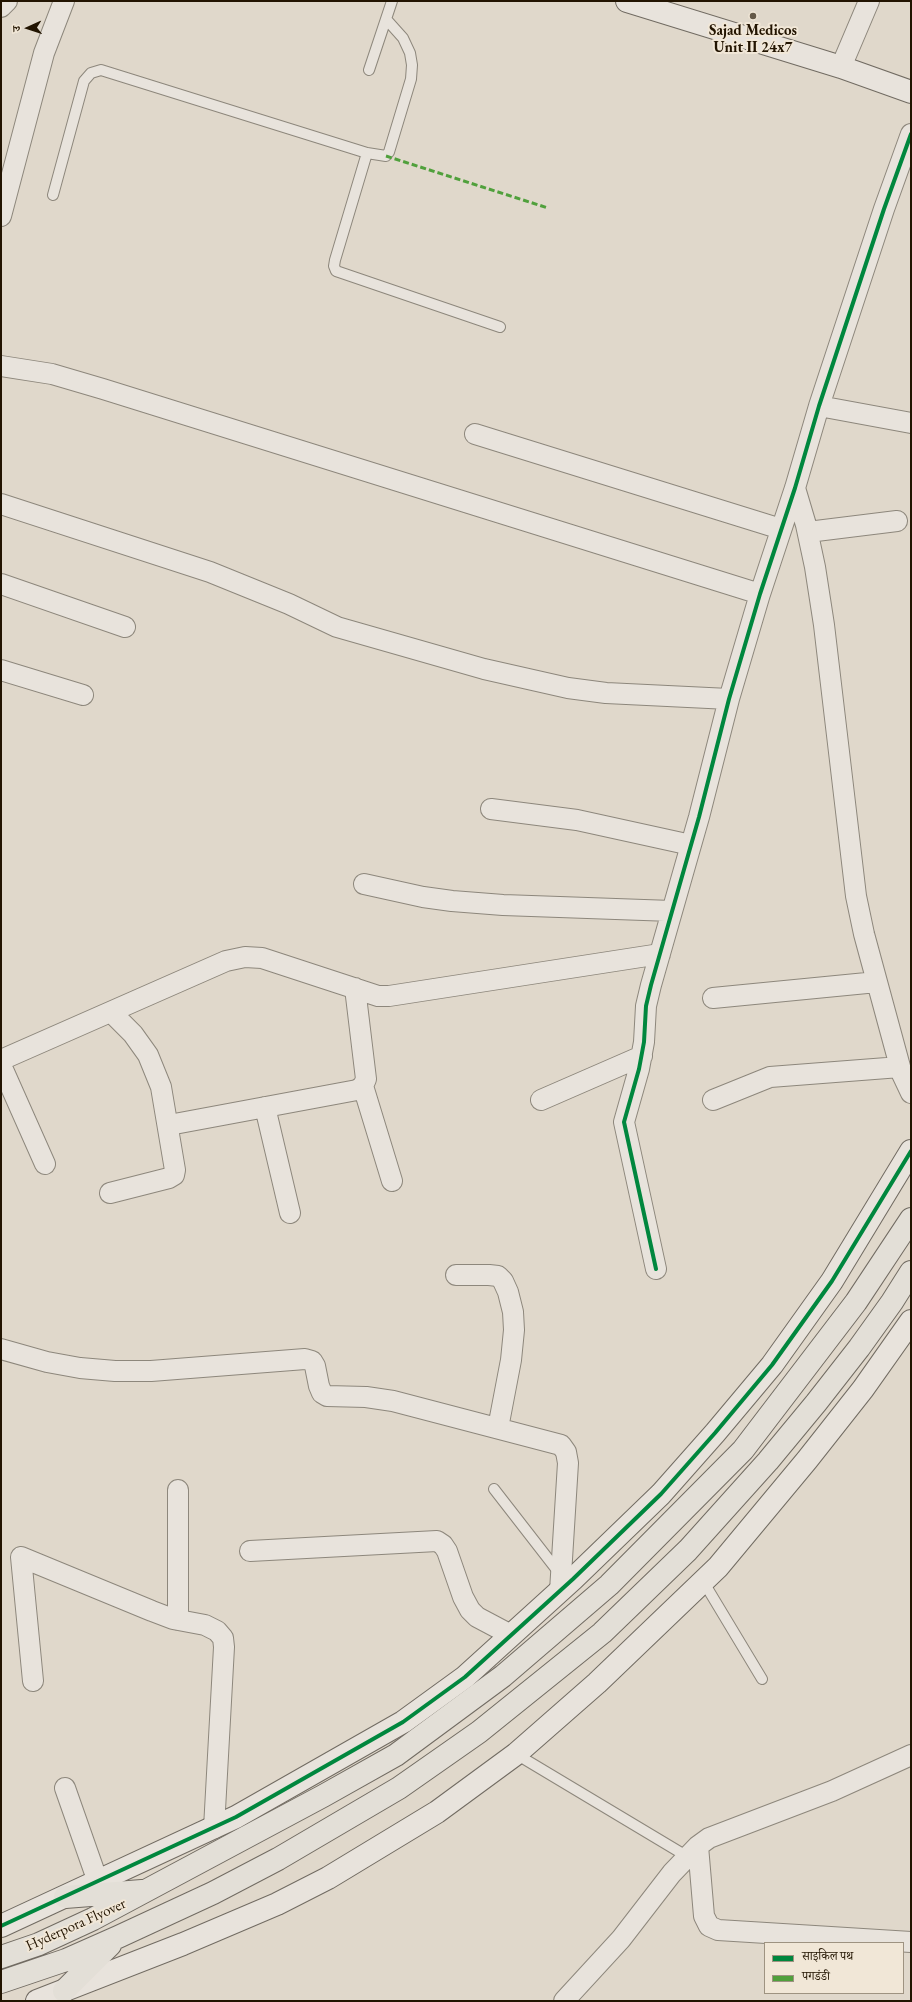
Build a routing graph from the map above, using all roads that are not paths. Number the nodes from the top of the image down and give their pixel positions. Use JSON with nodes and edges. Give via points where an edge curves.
{"nodes":[{"id":1,"x":7,"y":1,"type":"edge"},
{"id":2,"x":64,"y":1,"type":"edge"},
{"id":3,"x":392,"y":1,"type":"edge"},
{"id":4,"x":627,"y":1,"type":"edge"},
{"id":5,"x":869,"y":1,"type":"edge"},
{"id":6,"x":1,"y":7,"type":"edge"},
{"id":7,"x":386,"y":18,"type":"junction"},
{"id":8,"x":840,"y":66,"type":"junction"},
{"id":9,"x":369,"y":70,"type":"dead end"},
{"id":10,"x":911,"y":92,"type":"edge"},
{"id":11,"x":911,"y":134,"type":"edge"},
{"id":12,"x":367,"y":153,"type":"junction"},
{"id":13,"x":53,"y":195,"type":"dead end"},
{"id":14,"x":1,"y":216,"type":"edge"},
{"id":15,"x":500,"y":327,"type":"dead end"},
{"id":16,"x":1,"y":366,"type":"edge"},
{"id":17,"x":819,"y":406,"type":"junction"},
{"id":18,"x":911,"y":423,"type":"edge"},
{"id":19,"x":475,"y":434,"type":"dead end"},
{"id":20,"x":795,"y":488,"type":"junction"},
{"id":21,"x":1,"y":504,"type":"edge"},
{"id":22,"x":897,"y":521,"type":"dead end"},
{"id":23,"x":781,"y":529,"type":"junction"},
{"id":24,"x":808,"y":532,"type":"junction"},
{"id":25,"x":1,"y":584,"type":"edge"},
{"id":26,"x":760,"y":594,"type":"junction"},
{"id":27,"x":125,"y":627,"type":"dead end"},
{"id":28,"x":1,"y":670,"type":"edge"},
{"id":29,"x":83,"y":695,"type":"dead end"},
{"id":30,"x":730,"y":699,"type":"junction"},
{"id":31,"x":491,"y":809,"type":"dead end"},
{"id":32,"x":691,"y":845,"type":"junction"},
{"id":33,"x":364,"y":884,"type":"dead end"},
{"id":34,"x":672,"y":911,"type":"junction"},
{"id":35,"x":660,"y":954,"type":"junction"},
{"id":36,"x":877,"y":982,"type":"junction"},
{"id":37,"x":355,"y":988,"type":"junction"},
{"id":38,"x":713,"y":998,"type":"dead end"},
{"id":39,"x":111,"y":1012,"type":"junction"},
{"id":40,"x":642,"y":1056,"type":"junction"},
{"id":41,"x":1,"y":1060,"type":"edge"},
{"id":42,"x":1,"y":1065,"type":"edge"},
{"id":43,"x":900,"y":1067,"type":"junction"},
{"id":44,"x":363,"y":1086,"type":"junction"},
{"id":45,"x":911,"y":1093,"type":"edge"},
{"id":46,"x":541,"y":1100,"type":"dead end"},
{"id":47,"x":713,"y":1100,"type":"dead end"},
{"id":48,"x":265,"y":1107,"type":"junction"},
{"id":49,"x":169,"y":1125,"type":"junction"},
{"id":50,"x":911,"y":1151,"type":"edge"},
{"id":51,"x":45,"y":1164,"type":"dead end"},
{"id":52,"x":392,"y":1181,"type":"dead end"},
{"id":53,"x":110,"y":1193,"type":"dead end"},
{"id":54,"x":290,"y":1213,"type":"dead end"},
{"id":55,"x":911,"y":1219,"type":"edge"},
{"id":56,"x":656,"y":1269,"type":"dead end"},
{"id":57,"x":911,"y":1272,"type":"edge"},
{"id":58,"x":456,"y":1276,"type":"dead end"},
{"id":59,"x":911,"y":1321,"type":"edge"},
{"id":60,"x":1,"y":1350,"type":"edge"},
{"id":61,"x":498,"y":1428,"type":"junction"},
{"id":62,"x":178,"y":1490,"type":"dead end"},
{"id":63,"x":494,"y":1490,"type":"dead end"},
{"id":64,"x":250,"y":1551,"type":"dead end"},
{"id":65,"x":703,"y":1581,"type":"junction"},
{"id":66,"x":561,"y":1583,"type":"junction"},
{"id":67,"x":178,"y":1620,"type":"junction"},
{"id":68,"x":511,"y":1635,"type":"junction"},
{"id":69,"x":762,"y":1679,"type":"dead end"},
{"id":70,"x":33,"y":1681,"type":"dead end"},
{"id":71,"x":516,"y":1754,"type":"junction"},
{"id":72,"x":908,"y":1762,"type":"edge"},
{"id":73,"x":65,"y":1788,"type":"dead end"},
{"id":74,"x":214,"y":1828,"type":"junction"},
{"id":75,"x":693,"y":1851,"type":"junction"},
{"id":76,"x":98,"y":1882,"type":"junction"},
{"id":77,"x":150,"y":1891,"type":"junction"},
{"id":78,"x":65,"y":1897,"type":"junction"},
{"id":79,"x":1,"y":1926,"type":"edge"},
{"id":80,"x":118,"y":1937,"type":"junction"},
{"id":81,"x":911,"y":1942,"type":"edge"},
{"id":82,"x":1,"y":1957,"type":"edge"},
{"id":83,"x":1,"y":1982,"type":"edge"},
{"id":84,"x":64,"y":1991,"type":"junction"},
{"id":85,"x":37,"y":2001,"type":"edge"},
{"id":86,"x":564,"y":2001,"type":"edge"}],
"edges":[{"from":1,"to":6,"type":"street"},
{"from":2,"to":14,"type":"street","via":[[44,53]]},
{"from":3,"to":7,"type":"lane"},
{"from":4,"to":8,"type":"street"},
{"from":5,"to":8,"type":"street"},
{"from":7,"to":9,"type":"lane"},
{"from":7,"to":12,"type":"lane","via":[[403,38],[410,53],[411,79],[389,152],[386,156]]},
{"from":8,"to":10,"type":"street"},
{"from":11,"to":17,"type":"street"},
{"from":12,"to":13,"type":"lane","via":[[101,70],[91,73],[84,81]]},
{"from":12,"to":15,"type":"lane","via":[[335,260],[336,271]]},
{"from":16,"to":26,"type":"street","via":[[52,374],[103,389]]},
{"from":17,"to":18,"type":"street"},
{"from":17,"to":20,"type":"street"},
{"from":19,"to":23,"type":"street"},
{"from":20,"to":23,"type":"street"},
{"from":20,"to":24,"type":"street"},
{"from":21,"to":30,"type":"street","via":[[210,572],[289,604],[337,627],[477,667],[568,688],[606,693]]},
{"from":22,"to":24,"type":"street"},
{"from":23,"to":26,"type":"street"},
{"from":24,"to":36,"type":"street","via":[[824,625],[854,882]]},
{"from":25,"to":27,"type":"street"},
{"from":26,"to":30,"type":"street"},
{"from":28,"to":29,"type":"street"},
{"from":30,"to":32,"type":"street"},
{"from":31,"to":32,"type":"street","via":[[577,820]]},
{"from":32,"to":34,"type":"street"},
{"from":33,"to":34,"type":"street","via":[[452,901]]},
{"from":34,"to":35,"type":"street"},
{"from":35,"to":37,"type":"street","via":[[389,996],[378,996]]},
{"from":35,"to":40,"type":"street","via":[[646,1006]]},
{"from":36,"to":38,"type":"street"},
{"from":36,"to":43,"type":"street"},
{"from":37,"to":39,"type":"street","via":[[262,958],[245,957],[226,961]]},
{"from":37,"to":44,"type":"street","via":[[366,1079]]},
{"from":39,"to":41,"type":"street"},
{"from":39,"to":49,"type":"street","via":[[133,1034],[148,1055],[161,1088]]},
{"from":40,"to":46,"type":"street"},
{"from":40,"to":56,"type":"street","via":[[624,1122]]},
{"from":42,"to":51,"type":"street"},
{"from":43,"to":45,"type":"street"},
{"from":43,"to":47,"type":"street","via":[[770,1077]]},
{"from":44,"to":48,"type":"street","via":[[357,1090]]},
{"from":44,"to":52,"type":"street"},
{"from":48,"to":49,"type":"street"},
{"from":48,"to":54,"type":"street"},
{"from":49,"to":53,"type":"street","via":[[174,1175]]},
{"from":50,"to":66,"type":"street","via":[[832,1282],[772,1365],[662,1494]]},
{"from":55,"to":77,"type":"highway","name":"Hyderpora Flyover","via":[[856,1302],[743,1450],[609,1585],[503,1676],[396,1755]]},
{"from":57,"to":80,"type":"highway","name":"Hyderpora Flyover","via":[[859,1348],[768,1462],[688,1550],[591,1642],[479,1732],[398,1788],[278,1859],[213,1893]]},
{"from":58,"to":61,"type":"street","via":[[498,1276],[508,1292],[514,1330]]},
{"from":59,"to":65,"type":"street","via":[[863,1389],[807,1460],[718,1567]]},
{"from":60,"to":61,"type":"street","via":[[47,1362],[115,1371],[151,1371],[305,1359],[312,1361],[322,1393],[327,1396],[386,1400]]},
{"from":61,"to":66,"type":"street","via":[[550,1441],[561,1445],[566,1452],[568,1463]]},
{"from":62,"to":67,"type":"street"},
{"from":63,"to":66,"type":"lane"},
{"from":64,"to":68,"type":"street","via":[[437,1541],[443,1544],[447,1551],[463,1598],[470,1610],[477,1617]]},
{"from":65,"to":69,"type":"lane"},
{"from":65,"to":71,"type":"street","via":[[597,1683]]},
{"from":66,"to":68,"type":"street"},
{"from":67,"to":70,"type":"street","via":[[152,1612],[21,1557]]},
{"from":67,"to":74,"type":"street","via":[[205,1625],[217,1630],[223,1638]]},
{"from":68,"to":74,"type":"street","via":[[464,1677],[403,1722]]},
{"from":71,"to":75,"type":"lane"},
{"from":71,"to":84,"type":"street","via":[[436,1812],[328,1878],[277,1904]]},
{"from":72,"to":75,"type":"street","via":[[709,1838]]},
{"from":73,"to":76,"type":"street"},
{"from":74,"to":76,"type":"street"},
{"from":75,"to":81,"type":"street","via":[[704,1916],[709,1926],[718,1930]]},
{"from":75,"to":86,"type":"street","via":[[672,1873],[621,1939]]},
{"from":76,"to":78,"type":"street"},
{"from":77,"to":78,"type":"highway"},
{"from":77,"to":82,"type":"highway","name":"Hyderpora Flyover","via":[[39,1944]]},
{"from":78,"to":79,"type":"street"},
{"from":80,"to":83,"type":"highway","name":"Hyderpora Flyover","via":[[66,1960]]},
{"from":80,"to":84,"type":"highway"},
{"from":84,"to":85,"type":"street"}]}
